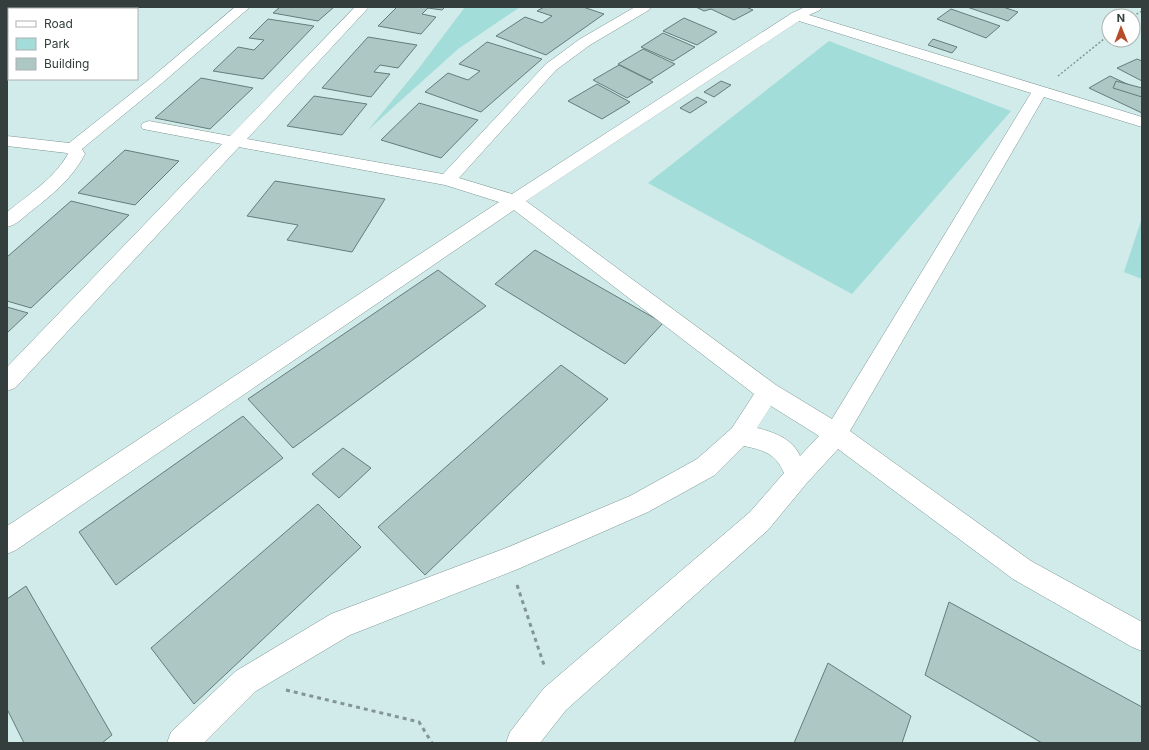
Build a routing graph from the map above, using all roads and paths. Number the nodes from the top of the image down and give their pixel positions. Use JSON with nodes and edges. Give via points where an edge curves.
{"nodes":[{"id":1,"x":243,"y":7,"type":"edge"},
{"id":2,"x":362,"y":7,"type":"edge"},
{"id":3,"x":644,"y":7,"type":"edge"},
{"id":4,"x":815,"y":7,"type":"edge"},
{"id":5,"x":797,"y":16,"type":"junction"},
{"id":6,"x":1101,"y":41,"type":"edge"},
{"id":7,"x":1040,"y":90,"type":"junction"},
{"id":8,"x":1142,"y":122,"type":"edge"},
{"id":9,"x":149,"y":126,"type":"dead end"},
{"id":10,"x":235,"y":140,"type":"junction"},
{"id":11,"x":7,"y":141,"type":"edge"},
{"id":12,"x":72,"y":148,"type":"junction"},
{"id":13,"x":447,"y":180,"type":"junction"},
{"id":14,"x":514,"y":201,"type":"junction"},
{"id":15,"x":7,"y":221,"type":"edge"},
{"id":16,"x":7,"y":382,"type":"edge"},
{"id":17,"x":768,"y":392,"type":"junction"},
{"id":18,"x":836,"y":434,"type":"junction"},
{"id":19,"x":740,"y":435,"type":"junction"},
{"id":20,"x":797,"y":476,"type":"junction"},
{"id":21,"x":7,"y":541,"type":"edge"},
{"id":22,"x":509,"y":560,"type":"junction"},
{"id":23,"x":1142,"y":637,"type":"edge"},
{"id":24,"x":246,"y":681,"type":"junction"},
{"id":25,"x":555,"y":699,"type":"junction"},
{"id":26,"x":182,"y":743,"type":"edge"},
{"id":27,"x":432,"y":743,"type":"edge"},
{"id":28,"x":521,"y":743,"type":"edge"}],
"edges":[{"from":1,"to":12,"type":"street"},
{"from":2,"to":10,"type":"street"},
{"from":3,"to":13,"type":"street","via":[[585,42],[552,67]]},
{"from":4,"to":5,"type":"street"},
{"from":5,"to":7,"type":"street"},
{"from":5,"to":14,"type":"street"},
{"from":6,"to":7,"type":"path"},
{"from":7,"to":8,"type":"street"},
{"from":7,"to":18,"type":"street"},
{"from":9,"to":10,"type":"street"},
{"from":10,"to":13,"type":"street"},
{"from":10,"to":16,"type":"street"},
{"from":11,"to":12,"type":"street"},
{"from":12,"to":15,"type":"street","via":[[77,154],[58,180]]},
{"from":13,"to":14,"type":"street"},
{"from":14,"to":17,"type":"street"},
{"from":14,"to":21,"type":"street"},
{"from":17,"to":18,"type":"street"},
{"from":17,"to":19,"type":"street"},
{"from":18,"to":20,"type":"street"},
{"from":18,"to":23,"type":"street","via":[[1022,570]]},
{"from":19,"to":20,"type":"street","via":[[768,441],[788,455]]},
{"from":19,"to":22,"type":"street","via":[[706,467],[639,504]]},
{"from":20,"to":25,"type":"street","via":[[760,522]]},
{"from":22,"to":24,"type":"street","via":[[341,624]]},
{"from":22,"to":25,"type":"path"},
{"from":24,"to":26,"type":"street"},
{"from":24,"to":27,"type":"path","via":[[420,722]]},
{"from":25,"to":28,"type":"street"}]}
